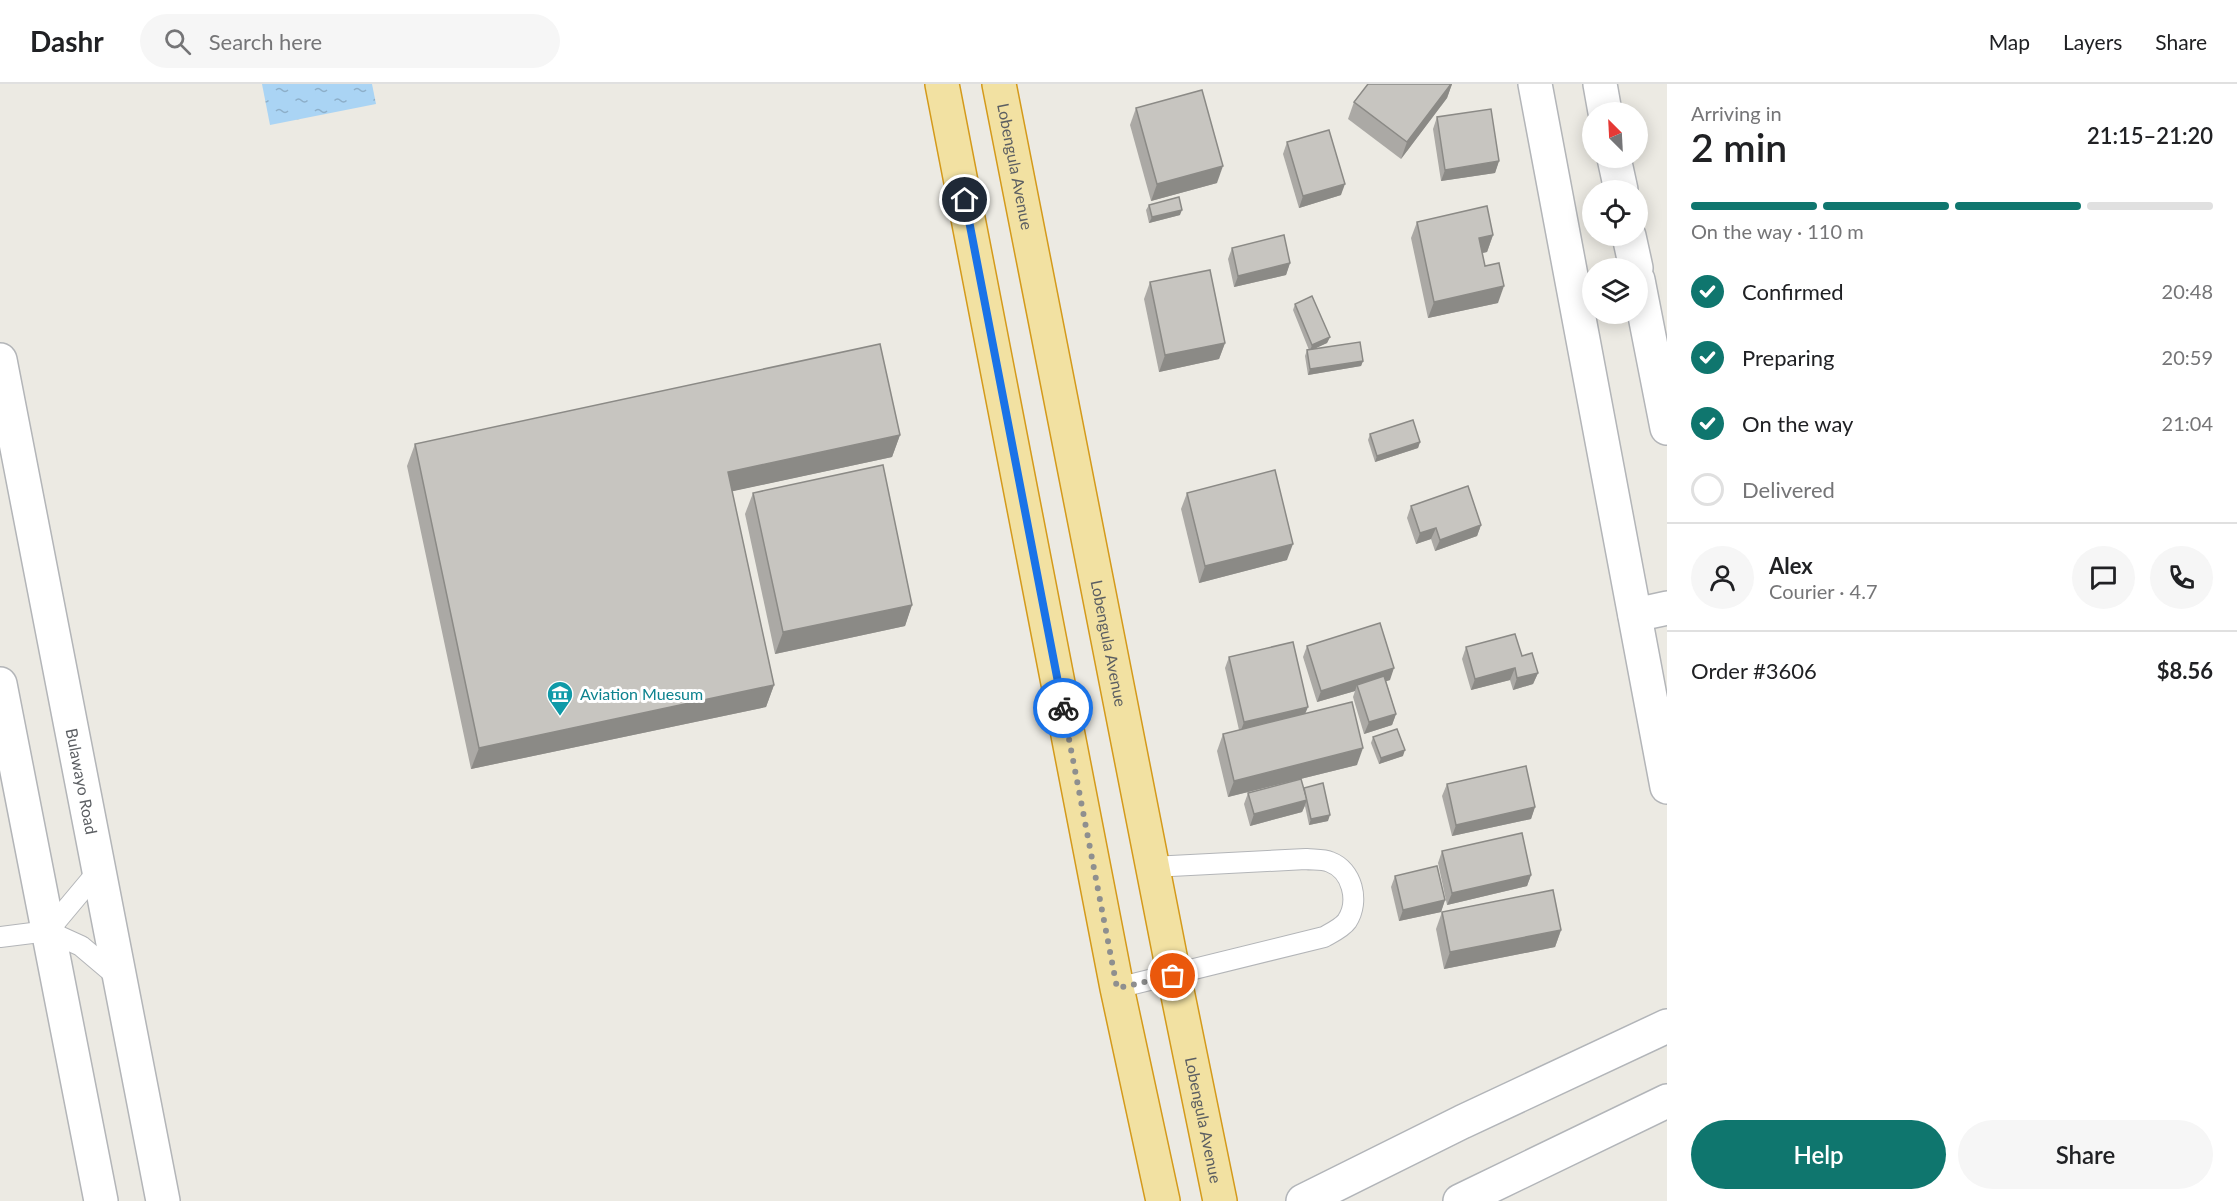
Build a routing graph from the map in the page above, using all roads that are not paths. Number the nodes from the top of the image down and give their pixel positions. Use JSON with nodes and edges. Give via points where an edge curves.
{"nodes":[{"id":1,"x":942,"y":84,"type":"edge"},
{"id":2,"x":999,"y":84,"type":"edge"},
{"id":3,"x":1535,"y":84,"type":"edge"},
{"id":4,"x":1600,"y":84,"type":"edge"},
{"id":5,"x":1603,"y":102,"type":"edge"},
{"id":6,"x":1647,"y":324,"type":"edge"},
{"id":7,"x":0,"y":360,"type":"edge"},
{"id":8,"x":1667,"y":428,"type":"edge"},
{"id":9,"x":1667,"y":608,"type":"edge"},
{"id":10,"x":1635,"y":615,"type":"junction"},
{"id":11,"x":0,"y":684,"type":"edge"},
{"id":12,"x":1667,"y":787,"type":"edge"},
{"id":13,"x":1152,"y":867,"type":"junction"},
{"id":14,"x":99,"y":870,"type":"junction"},
{"id":15,"x":48,"y":931,"type":"junction"},
{"id":16,"x":0,"y":937,"type":"edge"},
{"id":17,"x":1173,"y":976,"type":"junction"},
{"id":18,"x":120,"y":979,"type":"junction"},
{"id":19,"x":1117,"y":988,"type":"junction"},
{"id":20,"x":1667,"y":1026,"type":"edge"},
{"id":21,"x":1667,"y":1101,"type":"edge"},
{"id":22,"x":101,"y":1201,"type":"edge"},
{"id":23,"x":163,"y":1201,"type":"edge"},
{"id":24,"x":1163,"y":1201,"type":"edge"},
{"id":25,"x":1220,"y":1201,"type":"edge"},
{"id":26,"x":1303,"y":1201,"type":"edge"},
{"id":27,"x":1460,"y":1201,"type":"edge"}],
"edges":[{"from":1,"to":19,"type":"highway"},
{"from":2,"to":13,"type":"highway","name":"Lobengula Avenue"},
{"from":3,"to":10,"type":"street"},
{"from":4,"to":5,"type":"street"},
{"from":6,"to":8,"type":"street"},
{"from":7,"to":14,"type":"street","name":"Bulawayo Road"},
{"from":9,"to":10,"type":"street"},
{"from":10,"to":12,"type":"street"},
{"from":11,"to":15,"type":"street"},
{"from":13,"to":17,"type":"highway","name":"Lobengula Avenue"},
{"from":13,"to":17,"type":"lane","via":[[1329,861],[1344,872],[1353,889],[1353,907],[1346,923],[1324,938]]},
{"from":14,"to":15,"type":"lane"},
{"from":14,"to":18,"type":"street","name":"Bulawayo Road"},
{"from":15,"to":16,"type":"lane"},
{"from":15,"to":18,"type":"lane","via":[[81,946]]},
{"from":15,"to":22,"type":"street"},
{"from":17,"to":19,"type":"lane"},
{"from":17,"to":25,"type":"highway","name":"Lobengula Avenue"},
{"from":18,"to":23,"type":"street","name":"Bulawayo Road"},
{"from":19,"to":24,"type":"highway"},
{"from":20,"to":26,"type":"street"},
{"from":21,"to":27,"type":"street"}]}
